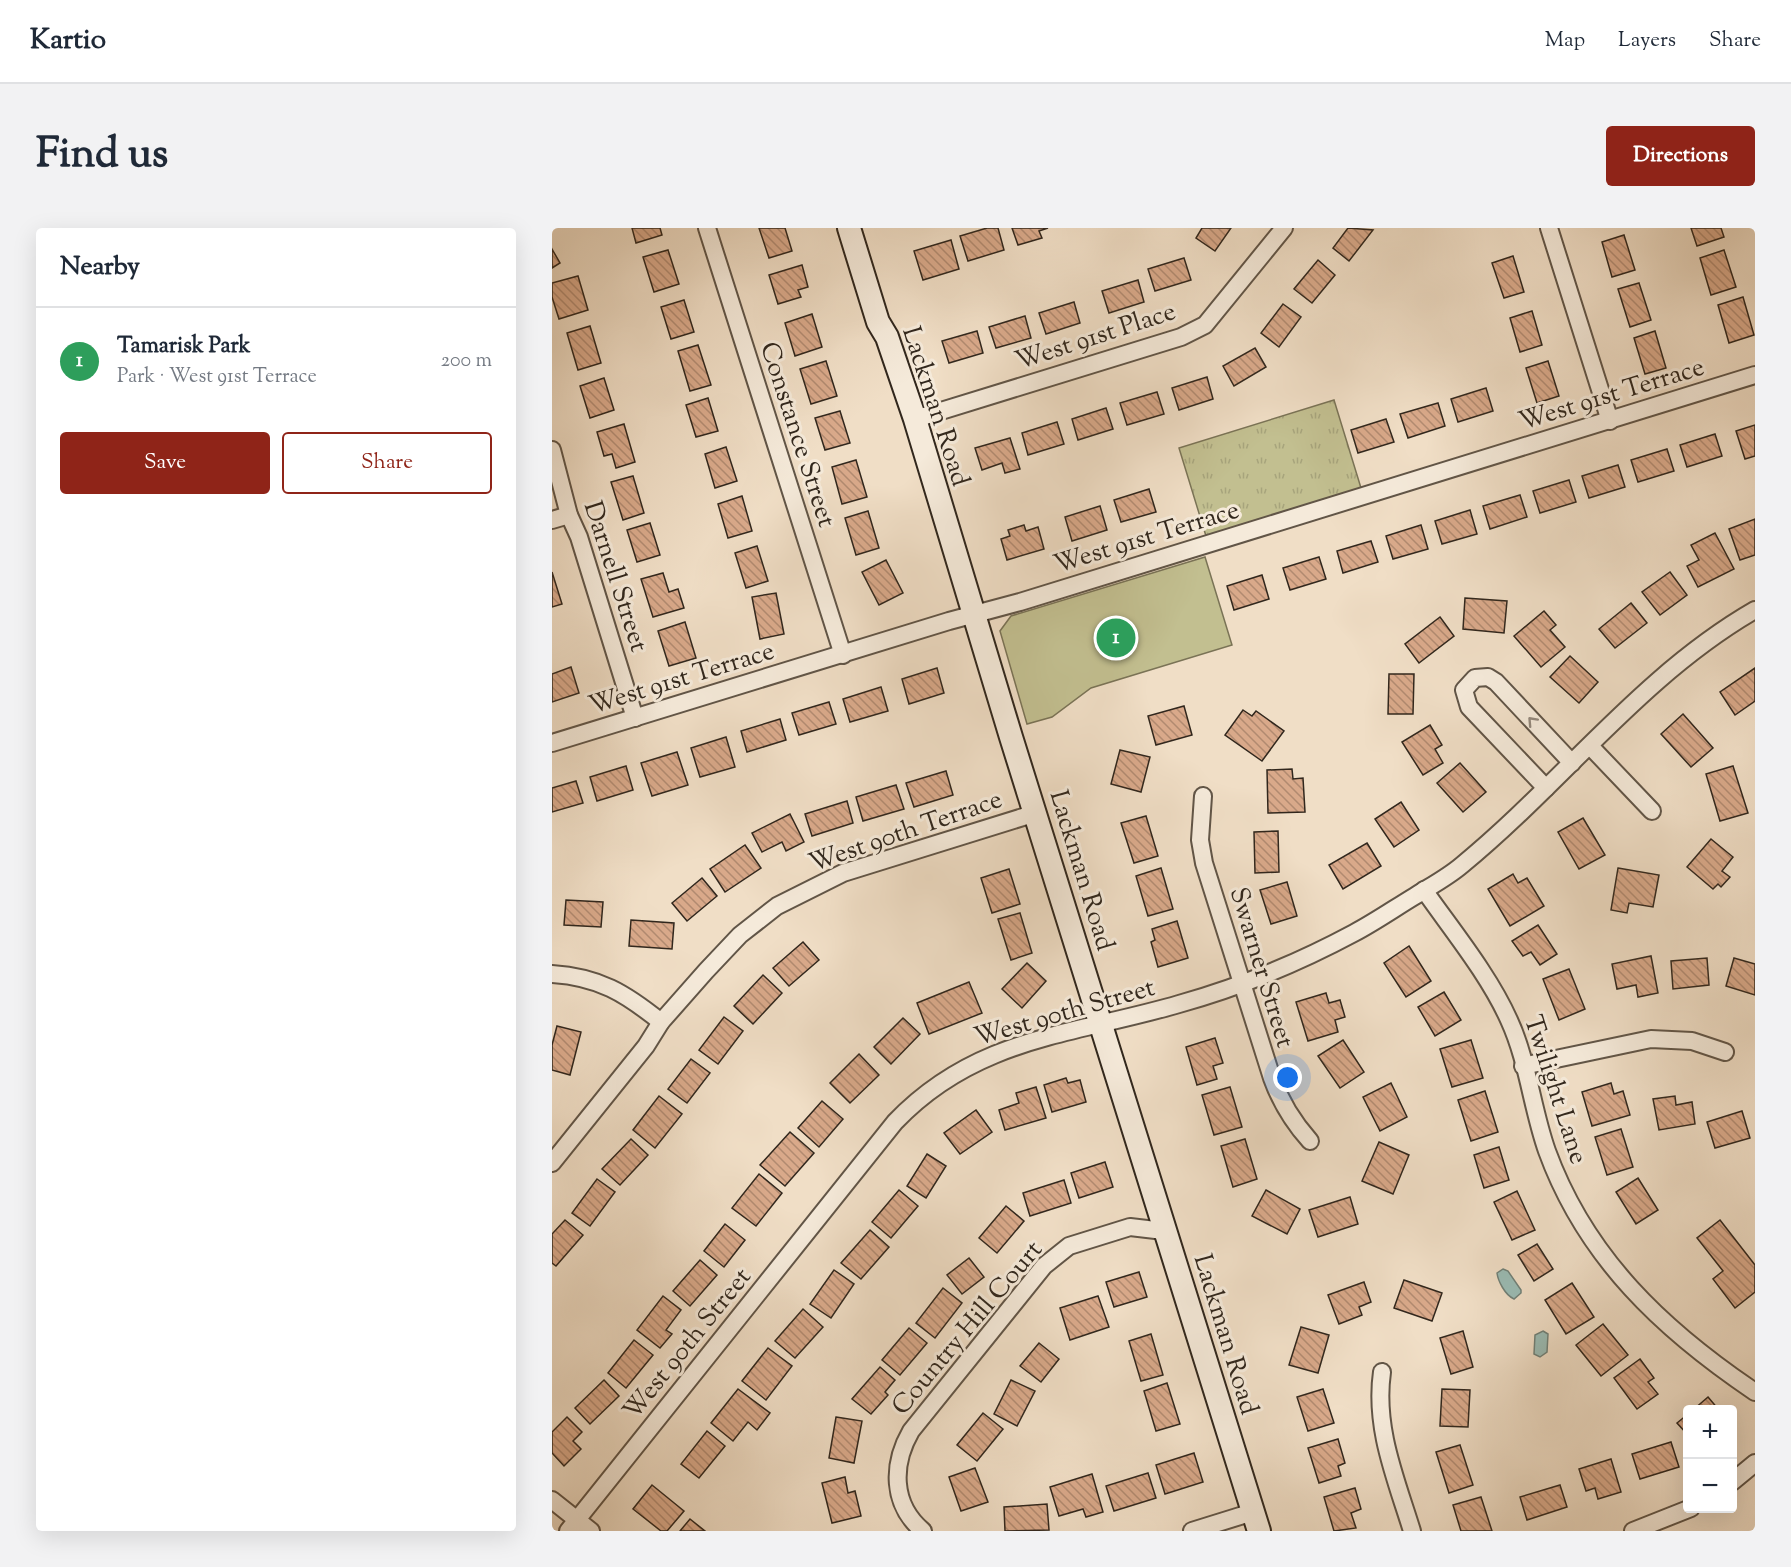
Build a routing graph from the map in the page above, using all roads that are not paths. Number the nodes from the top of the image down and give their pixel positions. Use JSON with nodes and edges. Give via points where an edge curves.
{"nodes":[{"id":1,"x":707,"y":228,"type":"edge"},
{"id":2,"x":849,"y":228,"type":"edge"},
{"id":3,"x":1284,"y":228,"type":"edge"},
{"id":4,"x":1549,"y":228,"type":"edge"},
{"id":5,"x":1755,"y":375,"type":"edge"},
{"id":6,"x":915,"y":419,"type":"junction"},
{"id":7,"x":1610,"y":421,"type":"junction"},
{"id":8,"x":552,"y":450,"type":"edge"},
{"id":9,"x":569,"y":515,"type":"junction"},
{"id":10,"x":552,"y":520,"type":"edge"},
{"id":11,"x":1755,"y":610,"type":"edge"},
{"id":12,"x":974,"y":615,"type":"junction"},
{"id":13,"x":843,"y":655,"type":"junction"},
{"id":14,"x":635,"y":718,"type":"junction"},
{"id":15,"x":552,"y":743,"type":"edge"},
{"id":16,"x":1590,"y":746,"type":"junction"},
{"id":17,"x":1572,"y":763,"type":"junction"},
{"id":18,"x":1546,"y":788,"type":"junction"},
{"id":19,"x":1203,"y":796,"type":"dead end"},
{"id":20,"x":1652,"y":811,"type":"dead end"},
{"id":21,"x":1036,"y":813,"type":"junction"},
{"id":22,"x":1424,"y":890,"type":"junction"},
{"id":23,"x":552,"y":974,"type":"edge"},
{"id":24,"x":1242,"y":984,"type":"junction"},
{"id":25,"x":661,"y":1022,"type":"junction"},
{"id":26,"x":1101,"y":1023,"type":"junction"},
{"id":27,"x":1725,"y":1052,"type":"dead end"},
{"id":28,"x":1523,"y":1066,"type":"junction"},
{"id":29,"x":1310,"y":1142,"type":"dead end"},
{"id":30,"x":552,"y":1163,"type":"edge"},
{"id":31,"x":1164,"y":1231,"type":"junction"},
{"id":32,"x":1382,"y":1372,"type":"dead end"},
{"id":33,"x":1755,"y":1392,"type":"edge"},
{"id":34,"x":1755,"y":1464,"type":"edge"},
{"id":35,"x":1737,"y":1478,"type":"edge"},
{"id":36,"x":552,"y":1500,"type":"edge"},
{"id":37,"x":1683,"y":1512,"type":"edge"},
{"id":38,"x":1256,"y":1521,"type":"edge"},
{"id":39,"x":573,"y":1526,"type":"edge"},
{"id":40,"x":591,"y":1531,"type":"edge"},
{"id":41,"x":923,"y":1531,"type":"edge"},
{"id":42,"x":1192,"y":1531,"type":"edge"},
{"id":43,"x":1412,"y":1531,"type":"edge"},
{"id":44,"x":1633,"y":1531,"type":"edge"}],
"edges":[{"from":1,"to":13,"type":"street","name":"Constance Street"},
{"from":2,"to":6,"type":"main road","name":"Lackman Road","via":[[878,322],[887,337]]},
{"from":3,"to":6,"type":"street","name":"West 91st Place","via":[[1205,325],[1181,337]]},
{"from":4,"to":7,"type":"street"},
{"from":5,"to":7,"type":"street","name":"West 91st Terrace"},
{"from":6,"to":12,"type":"main road","name":"Lackman Road"},
{"from":7,"to":12,"type":"street","name":"West 91st Terrace"},
{"from":8,"to":9,"type":"street","name":"Darnell Street"},
{"from":9,"to":10,"type":"street"},
{"from":9,"to":14,"type":"street","name":"Darnell Street"},
{"from":11,"to":16,"type":"street","name":"West 90th Street","via":[[1683,658]]},
{"from":12,"to":13,"type":"street","name":"West 91st Terrace"},
{"from":12,"to":21,"type":"main road","name":"Lackman Road"},
{"from":13,"to":14,"type":"street","name":"West 91st Terrace"},
{"from":14,"to":15,"type":"street","name":"West 91st Terrace"},
{"from":16,"to":17,"type":"street","name":"West 90th Street"},
{"from":16,"to":20,"type":"street"},
{"from":17,"to":18,"type":"street","name":"West 90th Street"},
{"from":17,"to":18,"type":"street","one_way":true,"via":[[1496,682],[1482,676],[1475,678],[1464,690],[1469,707]]},
{"from":18,"to":22,"type":"street","name":"West 90th Street","via":[[1460,868]]},
{"from":19,"to":24,"type":"street","name":"Swarner Street","via":[[1200,840],[1204,863]]},
{"from":21,"to":25,"type":"street","name":"West 90th Terrace","via":[[843,873],[777,906],[740,935]]},
{"from":21,"to":26,"type":"main road","name":"Lackman Road"},
{"from":22,"to":24,"type":"street","name":"West 90th Street","via":[[1358,932],[1303,960]]},
{"from":22,"to":28,"type":"street","name":"Twilight Lane","via":[[1508,1017]]},
{"from":23,"to":25,"type":"street","via":[[584,978],[614,988]]},
{"from":24,"to":26,"type":"street","name":"West 90th Street","via":[[1174,1006]]},
{"from":24,"to":29,"type":"street","name":"Swarner Street","via":[[1279,1098]]},
{"from":25,"to":30,"type":"street","name":"West 90th Terrace"},
{"from":26,"to":31,"type":"main road","name":"Lackman Road"},
{"from":26,"to":39,"type":"street","name":"West 90th Street","via":[[974,1061],[913,1103]]},
{"from":27,"to":28,"type":"street","via":[[1692,1041],[1651,1039]]},
{"from":28,"to":33,"type":"street","name":"Twilight Lane","via":[[1548,1154],[1596,1245],[1656,1317]]},
{"from":31,"to":38,"type":"main road","name":"Lackman Road"},
{"from":31,"to":41,"type":"street","name":"Country Hill Court","via":[[1130,1227],[1069,1246],[1044,1266],[911,1431],[897,1468],[898,1488],[905,1509]]},
{"from":32,"to":43,"type":"street","via":[[1382,1432]]},
{"from":34,"to":35,"type":"street"},
{"from":36,"to":39,"type":"street"},
{"from":37,"to":44,"type":"street"},
{"from":38,"to":42,"type":"street"},
{"from":39,"to":40,"type":"street"}]}
